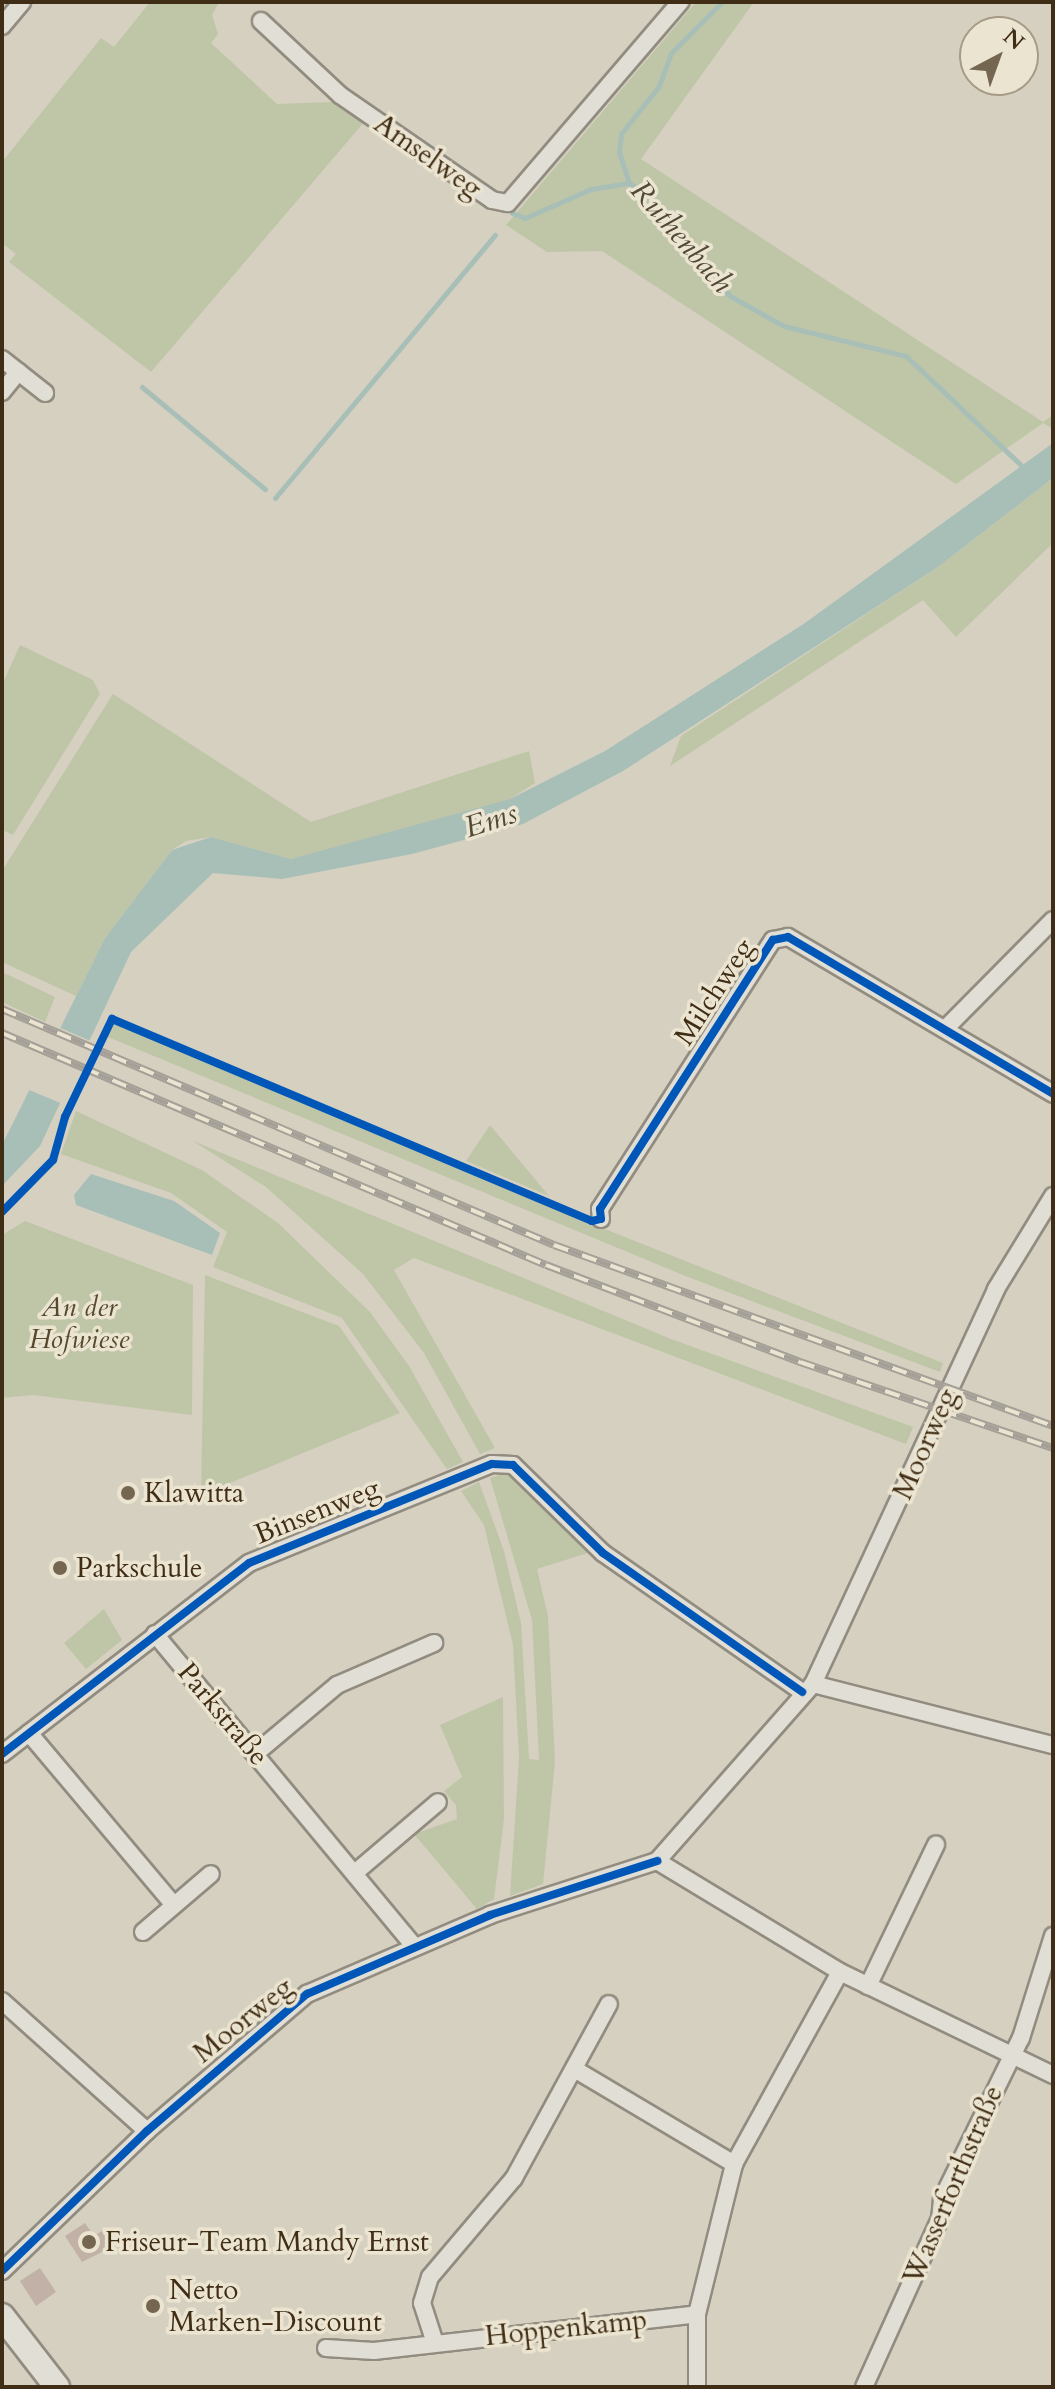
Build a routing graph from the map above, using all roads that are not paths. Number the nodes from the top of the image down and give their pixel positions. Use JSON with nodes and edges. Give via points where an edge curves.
{"nodes":[{"id":1,"x":22,"y":2,"type":"edge"},
{"id":2,"x":680,"y":2,"type":"edge"},
{"id":3,"x":261,"y":21,"type":"dead end"},
{"id":4,"x":2,"y":26,"type":"edge"},
{"id":5,"x":2,"y":359,"type":"edge"},
{"id":6,"x":18,"y":372,"type":"junction"},
{"id":7,"x":2,"y":392,"type":"edge"},
{"id":8,"x":45,"y":393,"type":"dead end"},
{"id":9,"x":1053,"y":920,"type":"edge"},
{"id":10,"x":945,"y":1029,"type":"junction"},
{"id":11,"x":1053,"y":1094,"type":"edge"},
{"id":12,"x":1053,"y":1196,"type":"edge"},
{"id":13,"x":601,"y":1219,"type":"dead end"},
{"id":14,"x":155,"y":1634,"type":"junction"},
{"id":15,"x":434,"y":1643,"type":"dead end"},
{"id":16,"x":807,"y":1688,"type":"junction"},
{"id":17,"x":29,"y":1733,"type":"junction"},
{"id":18,"x":1053,"y":1745,"type":"edge"},
{"id":19,"x":256,"y":1753,"type":"junction"},
{"id":20,"x":2,"y":1754,"type":"edge"},
{"id":21,"x":438,"y":1802,"type":"dead end"},
{"id":22,"x":936,"y":1845,"type":"dead end"},
{"id":23,"x":657,"y":1861,"type":"junction"},
{"id":24,"x":357,"y":1871,"type":"junction"},
{"id":25,"x":211,"y":1874,"type":"dead end"},
{"id":26,"x":174,"y":1905,"type":"junction"},
{"id":27,"x":143,"y":1932,"type":"dead end"},
{"id":28,"x":1053,"y":1936,"type":"edge"},
{"id":29,"x":413,"y":1945,"type":"junction"},
{"id":30,"x":840,"y":1972,"type":"junction"},
{"id":31,"x":868,"y":1986,"type":"junction"},
{"id":32,"x":2,"y":2001,"type":"edge"},
{"id":33,"x":609,"y":2004,"type":"dead end"},
{"id":34,"x":1012,"y":2054,"type":"junction"},
{"id":35,"x":576,"y":2070,"type":"junction"},
{"id":36,"x":1053,"y":2075,"type":"edge"},
{"id":37,"x":147,"y":2131,"type":"junction"},
{"id":38,"x":734,"y":2164,"type":"junction"},
{"id":39,"x":2,"y":2271,"type":"edge"},
{"id":40,"x":697,"y":2314,"type":"junction"},
{"id":41,"x":2,"y":2316,"type":"edge"},
{"id":42,"x":435,"y":2343,"type":"junction"},
{"id":43,"x":326,"y":2348,"type":"dead end"},
{"id":44,"x":57,"y":2387,"type":"edge"},
{"id":45,"x":697,"y":2387,"type":"edge"},
{"id":46,"x":864,"y":2387,"type":"edge"}],
"edges":[{"from":1,"to":4,"type":"street"},
{"from":2,"to":3,"type":"street","name":"Amselweg","via":[[526,189],[508,203],[492,200],[340,95]]},
{"from":5,"to":6,"type":"street"},
{"from":6,"to":7,"type":"street"},
{"from":6,"to":8,"type":"street"},
{"from":9,"to":10,"type":"street"},
{"from":10,"to":11,"type":"street","name":"Milchweg"},
{"from":10,"to":13,"type":"street","name":"Milchweg","via":[[788,937],[773,940],[600,1209]]},
{"from":12,"to":16,"type":"street","name":"Moorweg","via":[[996,1289]]},
{"from":14,"to":16,"type":"street","name":"Binsenweg","via":[[249,1563],[492,1464],[513,1465],[603,1553]]},
{"from":14,"to":17,"type":"street"},
{"from":14,"to":19,"type":"street","name":"Parkstraße"},
{"from":15,"to":19,"type":"street","via":[[337,1685]]},
{"from":16,"to":18,"type":"street"},
{"from":16,"to":23,"type":"street","name":"Moorweg","via":[[727,1787]]},
{"from":17,"to":20,"type":"street"},
{"from":17,"to":26,"type":"street"},
{"from":19,"to":24,"type":"street","name":"Parkstraße"},
{"from":21,"to":24,"type":"street"},
{"from":22,"to":31,"type":"street"},
{"from":23,"to":29,"type":"street","name":"Moorweg"},
{"from":23,"to":30,"type":"street"},
{"from":24,"to":29,"type":"street","name":"Parkstraße"},
{"from":25,"to":26,"type":"street"},
{"from":26,"to":27,"type":"street"},
{"from":28,"to":34,"type":"street","name":"Wasserforthstraße"},
{"from":29,"to":37,"type":"street","name":"Moorweg","via":[[278,2013]]},
{"from":30,"to":31,"type":"street"},
{"from":30,"to":38,"type":"street"},
{"from":31,"to":34,"type":"street"},
{"from":32,"to":37,"type":"street"},
{"from":33,"to":35,"type":"street"},
{"from":34,"to":36,"type":"street"},
{"from":34,"to":46,"type":"street","name":"Wasserforthstraße","via":[[942,2199],[940,2219]]},
{"from":35,"to":38,"type":"street"},
{"from":35,"to":42,"type":"street","via":[[514,2178],[430,2277],[422,2303]]},
{"from":37,"to":39,"type":"street","name":"Moorweg"},
{"from":38,"to":40,"type":"street"},
{"from":40,"to":42,"type":"street","name":"Hoppenkamp"},
{"from":40,"to":45,"type":"street"},
{"from":41,"to":44,"type":"main road"},
{"from":42,"to":43,"type":"street","name":"Hoppenkamp","via":[[374,2351]]}]}
